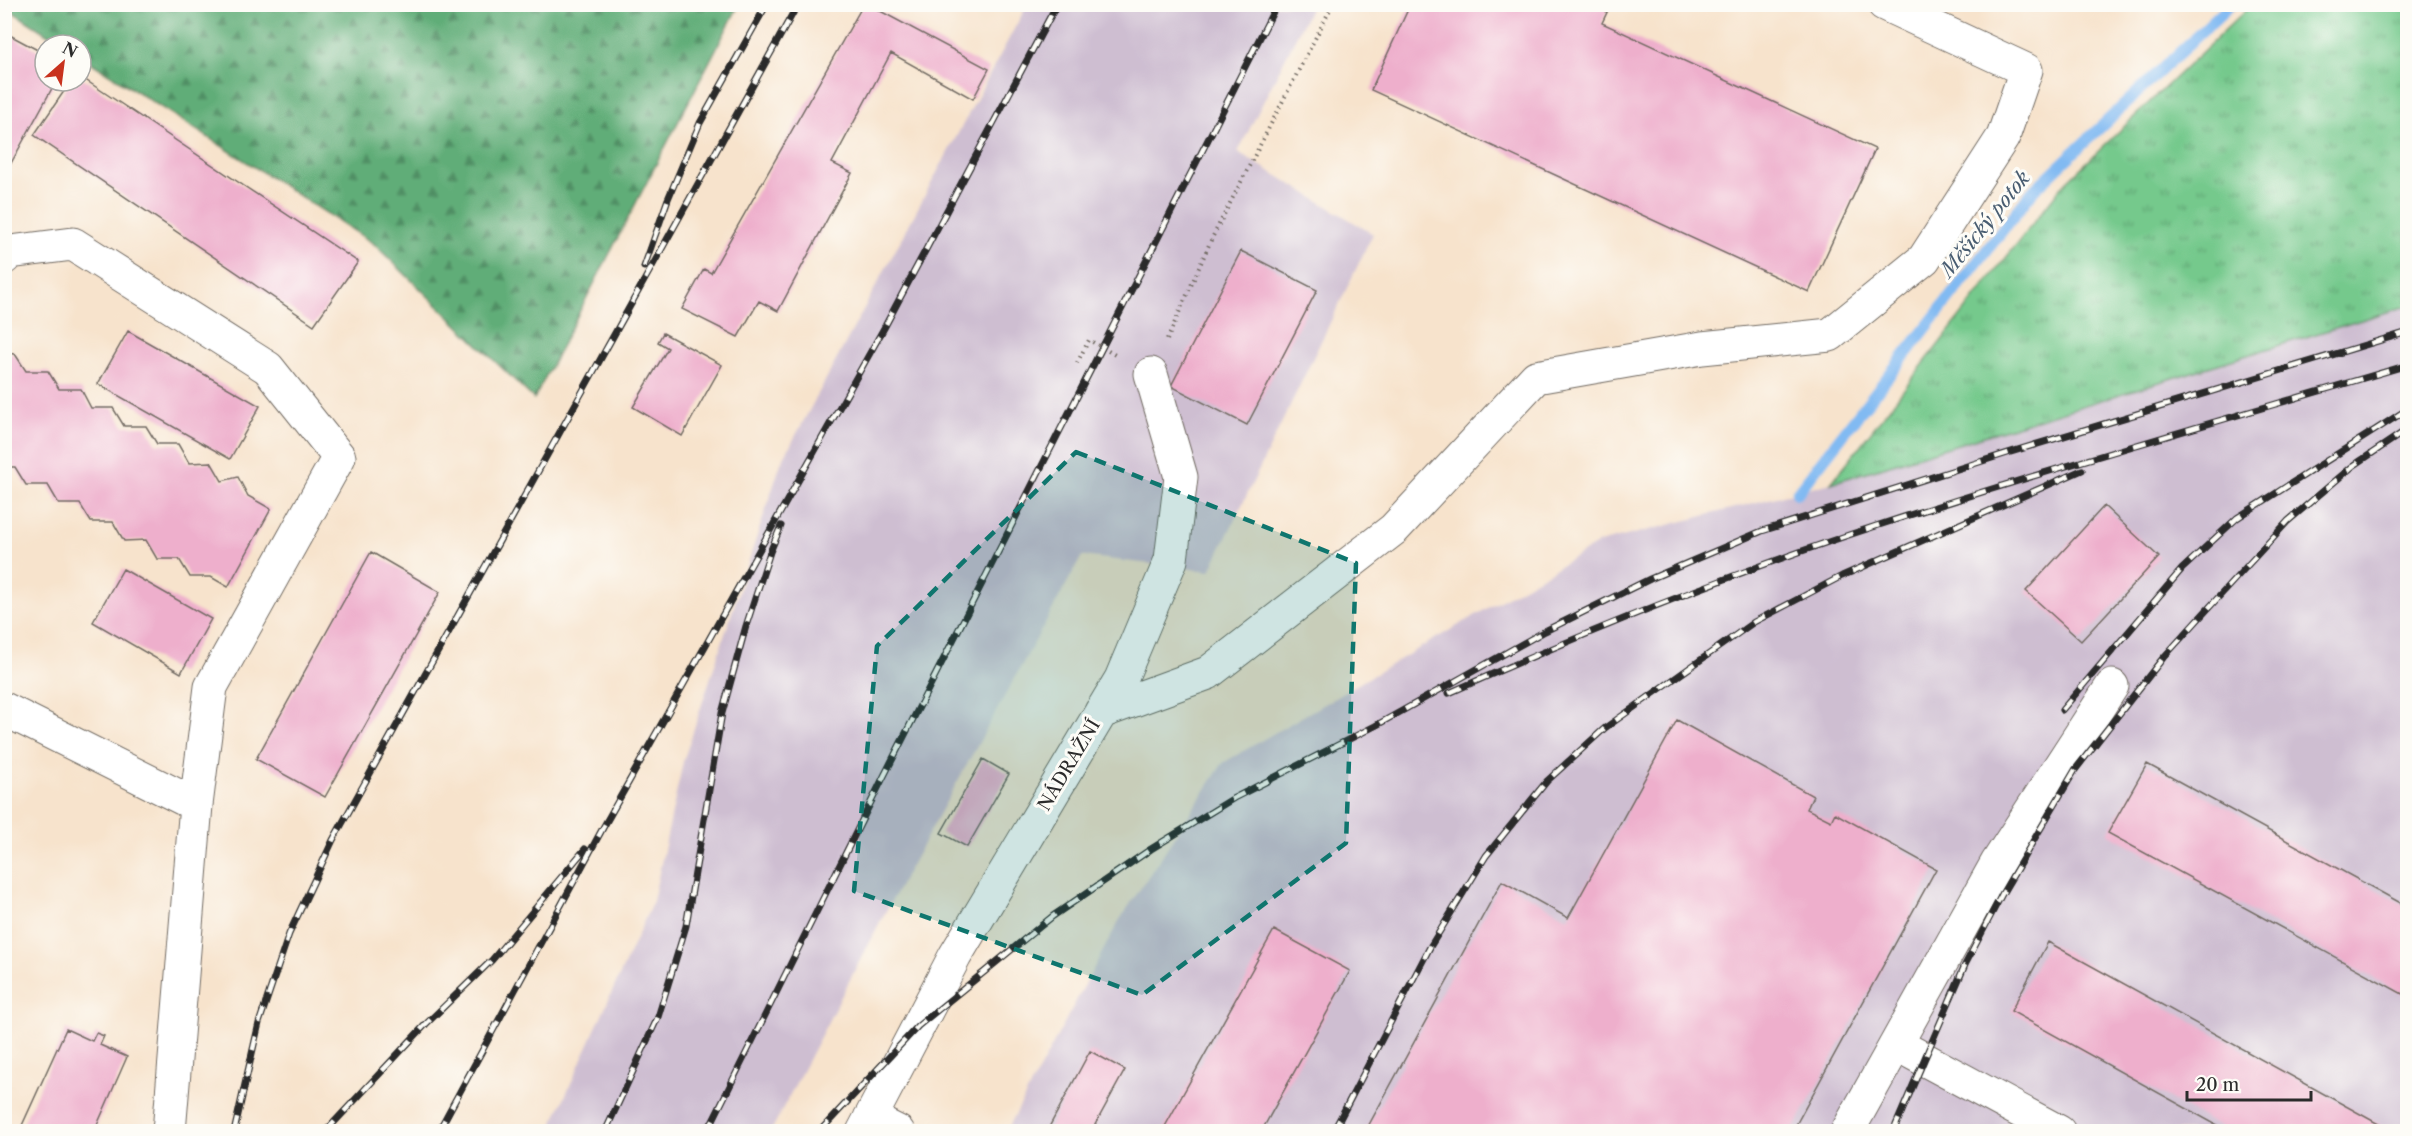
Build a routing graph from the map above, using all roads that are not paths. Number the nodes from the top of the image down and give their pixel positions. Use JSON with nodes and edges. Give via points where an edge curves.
{"nodes":[{"id":1,"x":1884,"y":4,"type":"edge"},
{"id":2,"x":4,"y":258,"type":"edge"},
{"id":3,"x":1151,"y":374,"type":"road end"},
{"id":4,"x":2112,"y":686,"type":"dead end"},
{"id":5,"x":4,"y":709,"type":"edge"},
{"id":6,"x":1101,"y":712,"type":"junction"},
{"id":7,"x":196,"y":805,"type":"junction"},
{"id":8,"x":1896,"y":1044,"type":"junction"},
{"id":9,"x":877,"y":1127,"type":"edge"},
{"id":10,"x":169,"y":1131,"type":"edge"},
{"id":11,"x":1847,"y":1131,"type":"edge"},
{"id":12,"x":2059,"y":1131,"type":"edge"}],
"edges":[{"from":1,"to":6,"type":"lane","via":[[2026,70],[2003,136],[1924,259],[1830,335],[1702,348],[1536,377],[1394,529],[1208,673]]},
{"from":2,"to":7,"type":"lane","via":[[10,252],[73,244],[268,368],[339,457],[212,687]]},
{"from":3,"to":6,"type":"lane","name":"NÁDRAŽNÍ","via":[[1181,477],[1171,560],[1121,678]]},
{"from":4,"to":8,"type":"lane","via":[[1997,863]]},
{"from":5,"to":7,"type":"lane"},
{"from":6,"to":9,"type":"lane","name":"NÁDRAŽNÍ","via":[[955,956]]},
{"from":7,"to":10,"type":"lane"},
{"from":8,"to":11,"type":"lane"},
{"from":8,"to":12,"type":"lane"}]}
